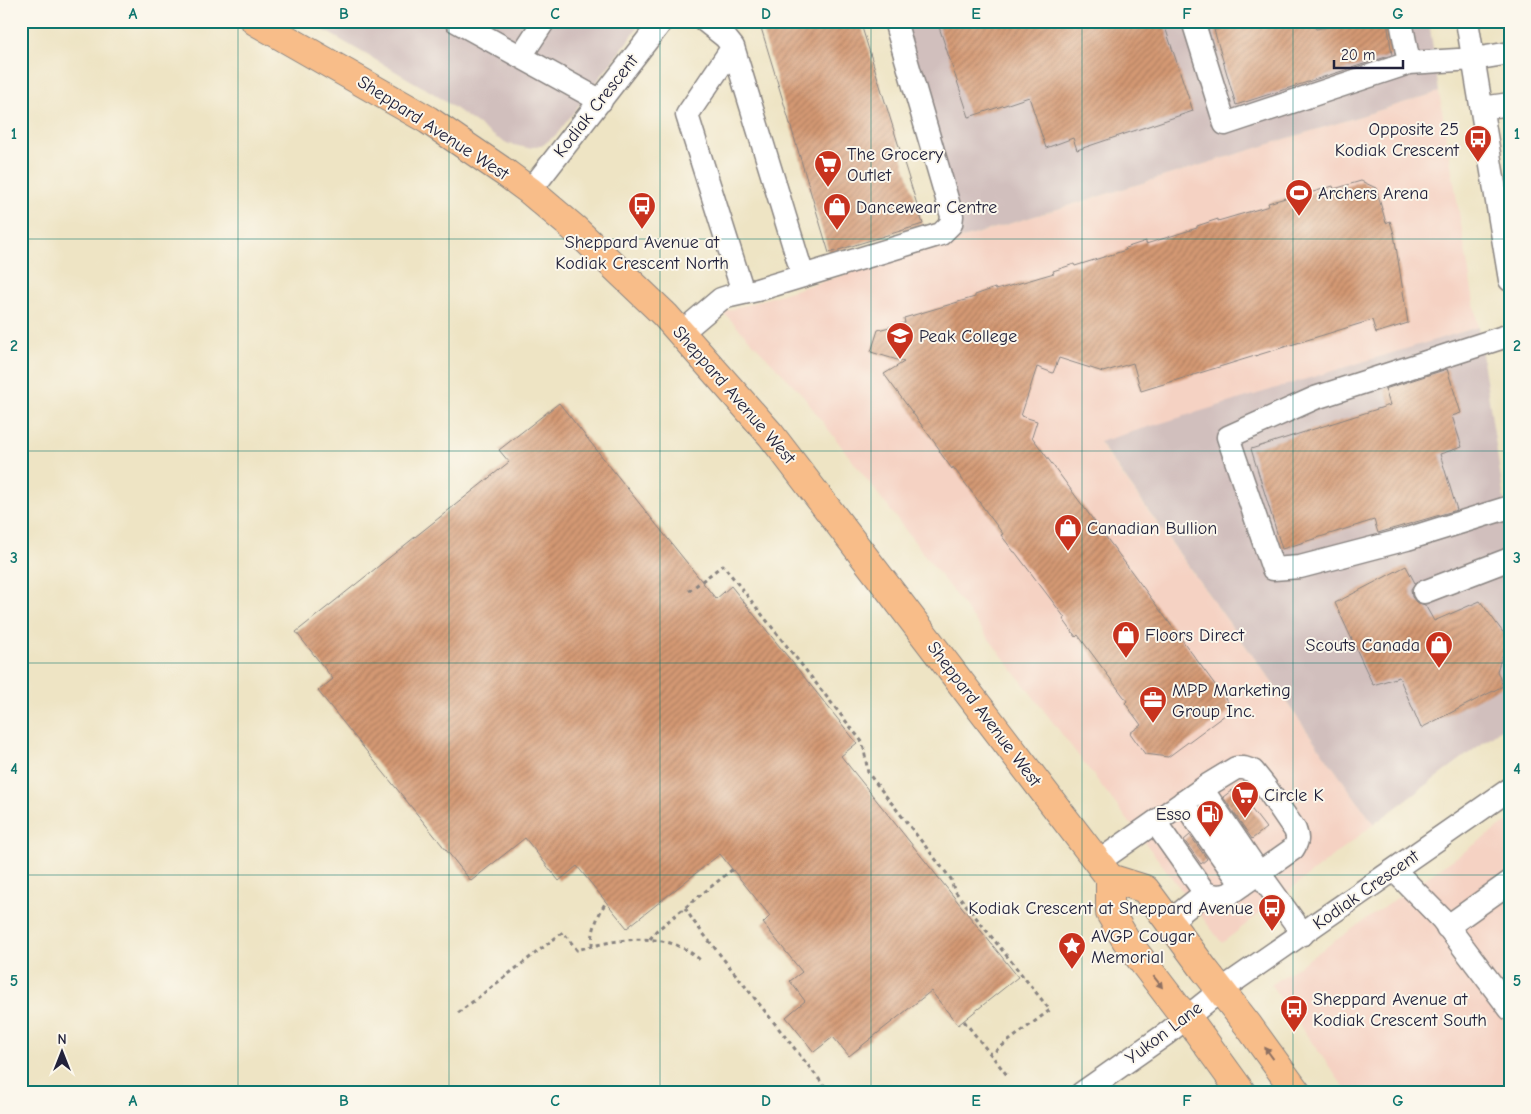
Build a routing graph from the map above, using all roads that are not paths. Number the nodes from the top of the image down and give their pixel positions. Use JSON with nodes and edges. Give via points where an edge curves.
{"nodes":[{"id":1,"x":255,"y":21,"type":"edge"},
{"id":2,"x":456,"y":21,"type":"edge"},
{"id":3,"x":544,"y":21,"type":"edge"},
{"id":4,"x":662,"y":21,"type":"edge"},
{"id":5,"x":705,"y":21,"type":"edge"},
{"id":6,"x":895,"y":21,"type":"edge"},
{"id":7,"x":1193,"y":21,"type":"edge"},
{"id":8,"x":1401,"y":21,"type":"edge"},
{"id":9,"x":1467,"y":21,"type":"edge"},
{"id":10,"x":733,"y":47,"type":"junction"},
{"id":11,"x":1510,"y":53,"type":"edge"},
{"id":12,"x":521,"y":56,"type":"junction"},
{"id":13,"x":1474,"y":59,"type":"junction"},
{"id":14,"x":1409,"y":64,"type":"junction"},
{"id":15,"x":601,"y":101,"type":"junction"},
{"id":16,"x":1510,"y":104,"type":"edge"},
{"id":17,"x":1482,"y":108,"type":"junction"},
{"id":18,"x":530,"y":191,"type":"junction"},
{"id":19,"x":803,"y":276,"type":"junction"},
{"id":20,"x":1510,"y":280,"type":"edge"},
{"id":21,"x":743,"y":292,"type":"junction"},
{"id":22,"x":681,"y":333,"type":"junction"},
{"id":23,"x":1510,"y":335,"type":"edge"},
{"id":24,"x":1510,"y":507,"type":"edge"},
{"id":25,"x":1510,"y":559,"type":"edge"},
{"id":26,"x":1424,"y":592,"type":"dead end"},
{"id":27,"x":1202,"y":789,"type":"junction"},
{"id":28,"x":1510,"y":789,"type":"edge"},
{"id":29,"x":1183,"y":802,"type":"junction"},
{"id":30,"x":1155,"y":822,"type":"junction"},
{"id":31,"x":1104,"y":870,"type":"junction"},
{"id":32,"x":1394,"y":870,"type":"junction"},
{"id":33,"x":1251,"y":879,"type":"junction"},
{"id":34,"x":1510,"y":882,"type":"edge"},
{"id":35,"x":1205,"y":893,"type":"junction"},
{"id":36,"x":1169,"y":922,"type":"junction"},
{"id":37,"x":1447,"y":927,"type":"junction"},
{"id":38,"x":1303,"y":934,"type":"junction"},
{"id":39,"x":1222,"y":990,"type":"junction"},
{"id":40,"x":1510,"y":1009,"type":"edge"},
{"id":41,"x":1187,"y":1017,"type":"junction"},
{"id":42,"x":1082,"y":1093,"type":"edge"},
{"id":43,"x":1242,"y":1093,"type":"edge"},
{"id":44,"x":1297,"y":1093,"type":"edge"}],
"edges":[{"from":1,"to":18,"type":"main road","name":"Sheppard Avenue West","via":[[428,120]]},
{"from":2,"to":12,"type":"street"},
{"from":3,"to":12,"type":"street"},
{"from":4,"to":15,"type":"street","name":"Kodiak Crescent"},
{"from":5,"to":10,"type":"street"},
{"from":6,"to":19,"type":"street","via":[[952,216],[951,224],[941,234]]},
{"from":7,"to":14,"type":"street","via":[[1225,124]]},
{"from":8,"to":14,"type":"street"},
{"from":9,"to":13,"type":"street"},
{"from":10,"to":19,"type":"street"},
{"from":10,"to":21,"type":"street","via":[[687,115]]},
{"from":11,"to":13,"type":"street"},
{"from":12,"to":15,"type":"street"},
{"from":13,"to":14,"type":"street"},
{"from":13,"to":17,"type":"street"},
{"from":15,"to":18,"type":"street","name":"Kodiak Crescent"},
{"from":16,"to":17,"type":"street"},
{"from":17,"to":20,"type":"street"},
{"from":18,"to":22,"type":"main road","name":"Sheppard Avenue West","via":[[576,230]]},
{"from":19,"to":21,"type":"street"},
{"from":21,"to":22,"type":"street","via":[[721,299]]},
{"from":22,"to":31,"type":"main road","name":"Sheppard Avenue West","via":[[771,435]]},
{"from":23,"to":24,"type":"street","via":[[1315,398],[1228,437],[1273,569],[1300,567]]},
{"from":25,"to":26,"type":"street"},
{"from":27,"to":29,"type":"street"},
{"from":27,"to":33,"type":"street"},
{"from":27,"to":33,"type":"street","via":[[1236,768],[1253,771],[1295,830],[1298,837],[1294,849]]},
{"from":28,"to":32,"type":"street","name":"Kodiak Crescent"},
{"from":29,"to":30,"type":"street"},
{"from":29,"to":33,"type":"street"},
{"from":30,"to":31,"type":"street"},
{"from":30,"to":35,"type":"street"},
{"from":31,"to":36,"type":"main road","via":[[1144,889]]},
{"from":31,"to":41,"type":"main road","one_way":true,"via":[[1110,913],[1126,940]]},
{"from":32,"to":37,"type":"street"},
{"from":32,"to":38,"type":"street","name":"Kodiak Crescent"},
{"from":33,"to":35,"type":"street","via":[[1221,897]]},
{"from":33,"to":38,"type":"street"},
{"from":34,"to":37,"type":"street"},
{"from":35,"to":36,"type":"street"},
{"from":36,"to":39,"type":"main road"},
{"from":37,"to":40,"type":"street"},
{"from":38,"to":39,"type":"street","name":"Kodiak Crescent"},
{"from":39,"to":41,"type":"street","name":"Yukon Lane"},
{"from":44,"to":39,"type":"main road","one_way":true},
{"from":41,"to":42,"type":"street","name":"Yukon Lane"},
{"from":41,"to":43,"type":"main road"}]}
